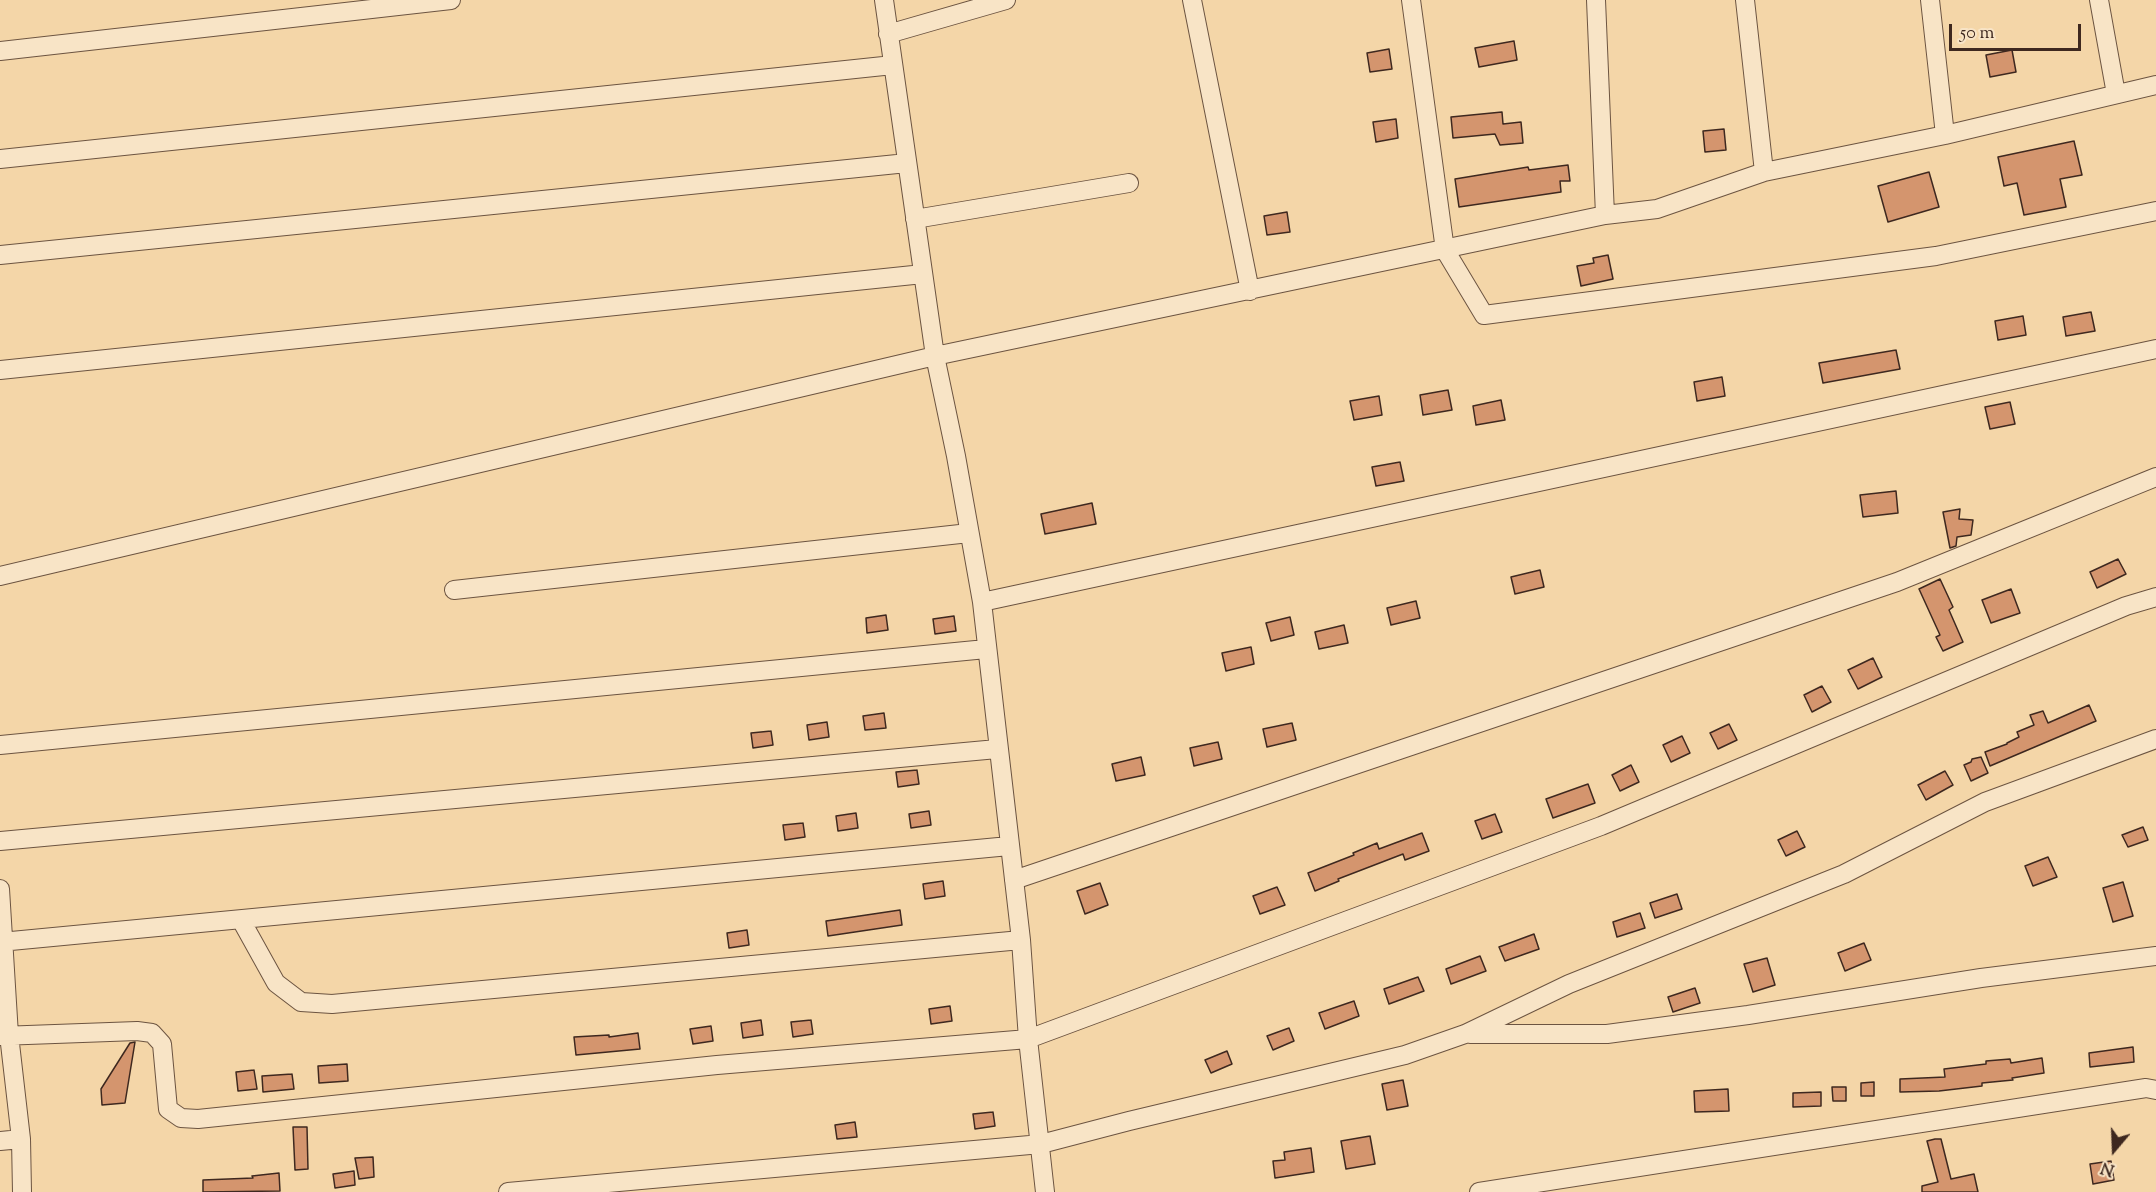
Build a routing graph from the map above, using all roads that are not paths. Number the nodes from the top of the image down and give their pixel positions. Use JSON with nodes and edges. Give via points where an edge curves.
{"nodes":[{"id":1,"x":451,"y":0,"type":"edge"},
{"id":2,"x":884,"y":0,"type":"edge"},
{"id":3,"x":1006,"y":0,"type":"edge"},
{"id":4,"x":1192,"y":0,"type":"edge"},
{"id":5,"x":1412,"y":0,"type":"edge"},
{"id":6,"x":1596,"y":0,"type":"edge"},
{"id":7,"x":1745,"y":0,"type":"edge"},
{"id":8,"x":1930,"y":0,"type":"edge"},
{"id":9,"x":2098,"y":0,"type":"edge"},
{"id":10,"x":888,"y":34,"type":"junction"},
{"id":11,"x":0,"y":51,"type":"edge"},
{"id":12,"x":893,"y":65,"type":"junction"},
{"id":13,"x":2156,"y":85,"type":"edge"},
{"id":14,"x":2116,"y":94,"type":"junction"},
{"id":15,"x":1946,"y":135,"type":"junction"},
{"id":16,"x":0,"y":159,"type":"edge"},
{"id":17,"x":907,"y":163,"type":"junction"},
{"id":18,"x":1764,"y":172,"type":"junction"},
{"id":19,"x":1129,"y":183,"type":"dead end"},
{"id":20,"x":2156,"y":211,"type":"edge"},
{"id":21,"x":1605,"y":215,"type":"junction"},
{"id":22,"x":915,"y":219,"type":"junction"},
{"id":23,"x":1445,"y":250,"type":"junction"},
{"id":24,"x":0,"y":255,"type":"edge"},
{"id":25,"x":923,"y":274,"type":"junction"},
{"id":26,"x":1250,"y":291,"type":"junction"},
{"id":27,"x":2156,"y":349,"type":"edge"},
{"id":28,"x":935,"y":356,"type":"junction"},
{"id":29,"x":0,"y":370,"type":"edge"},
{"id":30,"x":2156,"y":477,"type":"edge"},
{"id":31,"x":969,"y":533,"type":"junction"},
{"id":32,"x":0,"y":576,"type":"edge"},
{"id":33,"x":454,"y":590,"type":"dead end"},
{"id":34,"x":2156,"y":597,"type":"edge"},
{"id":35,"x":982,"y":602,"type":"junction"},
{"id":36,"x":986,"y":649,"type":"junction"},
{"id":37,"x":2156,"y":739,"type":"edge"},
{"id":38,"x":0,"y":745,"type":"edge"},
{"id":39,"x":997,"y":749,"type":"junction"},
{"id":40,"x":0,"y":840,"type":"edge"},
{"id":41,"x":1009,"y":846,"type":"junction"},
{"id":42,"x":1014,"y":879,"type":"junction"},
{"id":43,"x":0,"y":889,"type":"edge"},
{"id":44,"x":241,"y":920,"type":"junction"},
{"id":45,"x":1021,"y":940,"type":"junction"},
{"id":46,"x":2,"y":941,"type":"edge"},
{"id":47,"x":2156,"y":956,"type":"edge"},
{"id":48,"x":1465,"y":1034,"type":"junction"},
{"id":49,"x":5,"y":1035,"type":"edge"},
{"id":50,"x":1028,"y":1039,"type":"junction"},
{"id":51,"x":2156,"y":1090,"type":"edge"},
{"id":52,"x":21,"y":1139,"type":"junction"},
{"id":53,"x":0,"y":1142,"type":"edge"},
{"id":54,"x":1041,"y":1144,"type":"junction"},
{"id":55,"x":22,"y":1192,"type":"edge"},
{"id":56,"x":508,"y":1192,"type":"edge"},
{"id":57,"x":1045,"y":1192,"type":"edge"},
{"id":58,"x":1479,"y":1192,"type":"edge"}],
"edges":[{"from":1,"to":11,"type":"street"},
{"from":2,"to":10,"type":"street"},
{"from":3,"to":10,"type":"street"},
{"from":4,"to":26,"type":"street"},
{"from":5,"to":23,"type":"street"},
{"from":6,"to":21,"type":"street"},
{"from":7,"to":18,"type":"street"},
{"from":8,"to":15,"type":"street"},
{"from":9,"to":14,"type":"street"},
{"from":10,"to":12,"type":"street"},
{"from":12,"to":16,"type":"street"},
{"from":12,"to":17,"type":"street"},
{"from":13,"to":14,"type":"street"},
{"from":14,"to":15,"type":"street"},
{"from":15,"to":18,"type":"street"},
{"from":17,"to":22,"type":"street"},
{"from":17,"to":24,"type":"street"},
{"from":18,"to":21,"type":"street","via":[[1657,209]]},
{"from":19,"to":22,"type":"street"},
{"from":20,"to":23,"type":"street","via":[[1936,256],[1484,315]]},
{"from":21,"to":23,"type":"street"},
{"from":22,"to":25,"type":"street"},
{"from":23,"to":26,"type":"street"},
{"from":25,"to":28,"type":"street"},
{"from":25,"to":29,"type":"street"},
{"from":26,"to":28,"type":"street"},
{"from":27,"to":35,"type":"street"},
{"from":28,"to":31,"type":"street"},
{"from":28,"to":32,"type":"street"},
{"from":30,"to":42,"type":"street","via":[[1897,582]]},
{"from":31,"to":33,"type":"street"},
{"from":31,"to":35,"type":"street"},
{"from":34,"to":50,"type":"street","via":[[1600,826]]},
{"from":35,"to":36,"type":"street"},
{"from":36,"to":38,"type":"street"},
{"from":36,"to":39,"type":"street"},
{"from":37,"to":48,"type":"street","via":[[1985,802],[1844,874],[1569,984]]},
{"from":39,"to":40,"type":"street"},
{"from":39,"to":41,"type":"street"},
{"from":41,"to":42,"type":"street"},
{"from":41,"to":44,"type":"street"},
{"from":42,"to":45,"type":"street"},
{"from":43,"to":46,"type":"street"},
{"from":44,"to":45,"type":"street","via":[[276,983],[301,1002],[332,1004]]},
{"from":44,"to":46,"type":"street"},
{"from":45,"to":50,"type":"street"},
{"from":46,"to":49,"type":"street"},
{"from":47,"to":48,"type":"street","via":[[1607,1034]]},
{"from":48,"to":54,"type":"street","via":[[1405,1055]]},
{"from":49,"to":50,"type":"street","via":[[152,1033],[162,1044],[168,1109],[181,1118],[198,1119],[717,1065]]},
{"from":49,"to":52,"type":"street"},
{"from":50,"to":54,"type":"street"},
{"from":51,"to":58,"type":"street","via":[[2146,1088]]},
{"from":52,"to":53,"type":"street"},
{"from":52,"to":55,"type":"street"},
{"from":54,"to":56,"type":"street"},
{"from":54,"to":57,"type":"street"}]}
